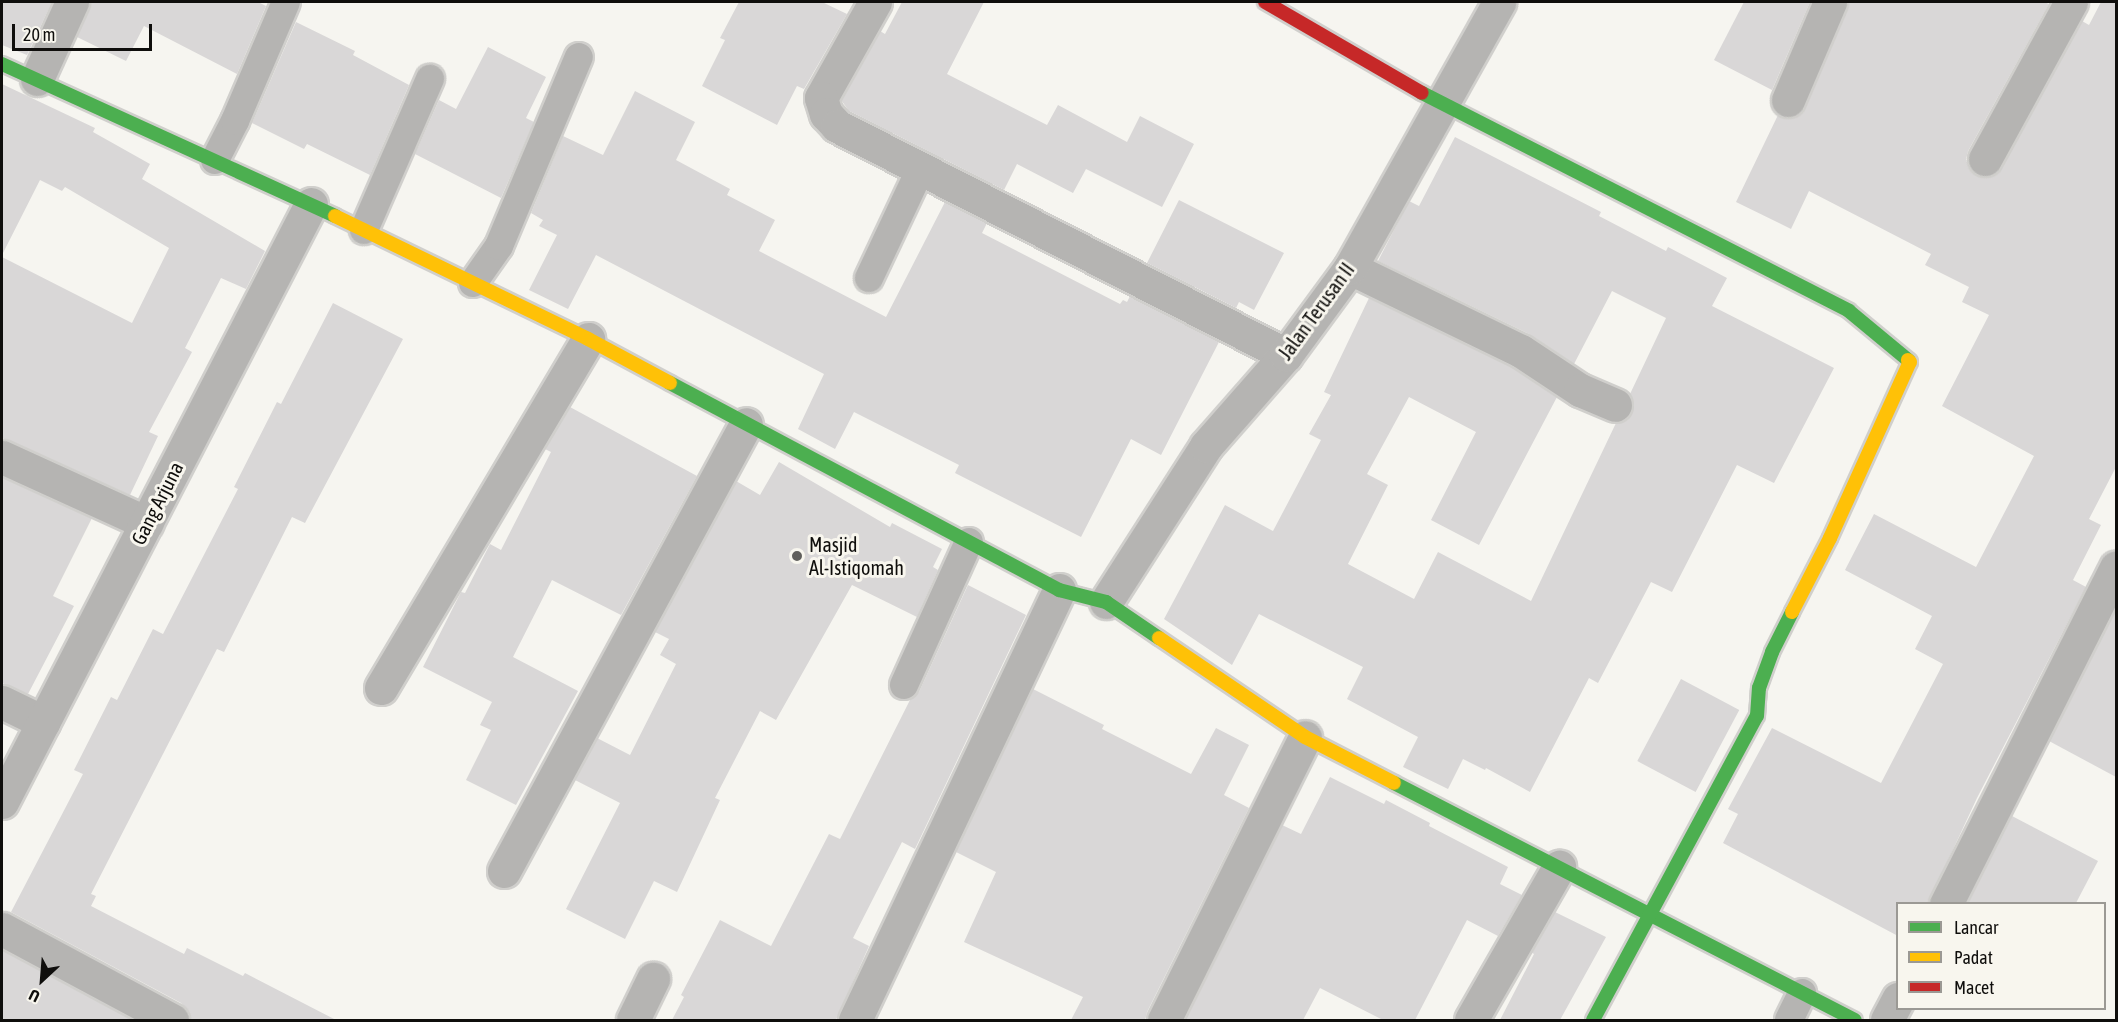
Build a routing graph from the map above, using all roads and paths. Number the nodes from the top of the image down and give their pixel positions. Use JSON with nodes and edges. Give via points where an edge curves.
{"nodes":[{"id":1,"x":72,"y":2,"type":"edge"},
{"id":2,"x":286,"y":2,"type":"edge"},
{"id":3,"x":874,"y":2,"type":"edge"},
{"id":4,"x":1265,"y":2,"type":"edge"},
{"id":5,"x":1499,"y":2,"type":"edge"},
{"id":6,"x":1830,"y":2,"type":"edge"},
{"id":7,"x":2071,"y":2,"type":"edge"},
{"id":8,"x":579,"y":57,"type":"dead end"},
{"id":9,"x":2,"y":64,"type":"edge"},
{"id":10,"x":37,"y":79,"type":"junction"},
{"id":11,"x":430,"y":79,"type":"dead end"},
{"id":12,"x":1788,"y":99,"type":"dead end"},
{"id":13,"x":1442,"y":105,"type":"junction"},
{"id":14,"x":1985,"y":159,"type":"dead end"},
{"id":15,"x":215,"y":160,"type":"junction"},
{"id":16,"x":920,"y":170,"type":"junction"},
{"id":17,"x":311,"y":204,"type":"junction"},
{"id":18,"x":364,"y":230,"type":"junction"},
{"id":19,"x":1350,"y":268,"type":"junction"},
{"id":20,"x":868,"y":278,"type":"dead end"},
{"id":21,"x":473,"y":283,"type":"junction"},
{"id":22,"x":588,"y":339,"type":"junction"},
{"id":23,"x":1286,"y":355,"type":"junction"},
{"id":24,"x":1615,"y":405,"type":"dead end"},
{"id":25,"x":746,"y":424,"type":"junction"},
{"id":26,"x":2,"y":457,"type":"edge"},
{"id":27,"x":147,"y":524,"type":"junction"},
{"id":28,"x":969,"y":542,"type":"junction"},
{"id":29,"x":2116,"y":568,"type":"edge"},
{"id":30,"x":1059,"y":590,"type":"junction"},
{"id":31,"x":1106,"y":602,"type":"junction"},
{"id":32,"x":903,"y":685,"type":"dead end"},
{"id":33,"x":381,"y":688,"type":"dead end"},
{"id":34,"x":2,"y":702,"type":"edge"},
{"id":35,"x":43,"y":722,"type":"junction"},
{"id":36,"x":1305,"y":737,"type":"junction"},
{"id":37,"x":2,"y":802,"type":"edge"},
{"id":38,"x":1559,"y":867,"type":"junction"},
{"id":39,"x":504,"y":872,"type":"dead end"},
{"id":40,"x":1947,"y":902,"type":"edge"},
{"id":41,"x":1651,"y":916,"type":"junction"},
{"id":42,"x":2,"y":929,"type":"edge"},
{"id":43,"x":653,"y":979,"type":"dead end"},
{"id":44,"x":1802,"y":993,"type":"junction"},
{"id":45,"x":1896,"y":1003,"type":"edge"},
{"id":46,"x":172,"y":1020,"type":"edge"},
{"id":47,"x":633,"y":1020,"type":"edge"},
{"id":48,"x":855,"y":1020,"type":"edge"},
{"id":49,"x":1164,"y":1020,"type":"edge"},
{"id":50,"x":1471,"y":1020,"type":"edge"},
{"id":51,"x":1593,"y":1020,"type":"edge"},
{"id":52,"x":1789,"y":1020,"type":"edge"},
{"id":53,"x":1856,"y":1020,"type":"edge"},
{"id":54,"x":1887,"y":1020,"type":"edge"}],
"edges":[{"from":1,"to":10,"type":"street"},
{"from":2,"to":15,"type":"lane"},
{"from":3,"to":16,"type":"street","via":[[821,98],[826,114],[837,126]]},
{"from":4,"to":13,"type":"street"},
{"from":5,"to":13,"type":"street","name":"Jalan Terusan II"},
{"from":6,"to":12,"type":"street"},
{"from":7,"to":14,"type":"street"},
{"from":8,"to":21,"type":"lane","via":[[499,246]]},
{"from":9,"to":10,"type":"street"},
{"from":10,"to":15,"type":"street"},
{"from":11,"to":18,"type":"lane"},
{"from":13,"to":19,"type":"street","name":"Jalan Terusan II"},
{"from":13,"to":41,"type":"street","via":[[1850,311],[1910,362],[1830,538],[1772,652],[1759,687],[1757,716]]},
{"from":15,"to":17,"type":"street"},
{"from":16,"to":20,"type":"lane"},
{"from":16,"to":23,"type":"street"},
{"from":17,"to":18,"type":"street"},
{"from":17,"to":27,"type":"street","name":"Gang Arjuna"},
{"from":18,"to":21,"type":"street"},
{"from":19,"to":23,"type":"street","name":"Jalan Terusan II"},
{"from":19,"to":24,"type":"street","via":[[1521,351],[1580,390]]},
{"from":21,"to":22,"type":"street"},
{"from":22,"to":25,"type":"street"},
{"from":22,"to":33,"type":"street"},
{"from":23,"to":31,"type":"street","name":"Jalan Terusan II","via":[[1206,446]]},
{"from":25,"to":28,"type":"street"},
{"from":25,"to":39,"type":"street"},
{"from":26,"to":27,"type":"street"},
{"from":27,"to":35,"type":"street","name":"Gang Arjuna"},
{"from":28,"to":30,"type":"street"},
{"from":28,"to":32,"type":"lane"},
{"from":29,"to":40,"type":"street"},
{"from":30,"to":31,"type":"street"},
{"from":30,"to":48,"type":"street"},
{"from":31,"to":36,"type":"street"},
{"from":34,"to":35,"type":"street"},
{"from":35,"to":37,"type":"street","name":"Gang Arjuna"},
{"from":36,"to":38,"type":"street"},
{"from":36,"to":49,"type":"street"},
{"from":38,"to":41,"type":"street"},
{"from":38,"to":50,"type":"street"},
{"from":41,"to":44,"type":"street"},
{"from":41,"to":51,"type":"street"},
{"from":42,"to":46,"type":"street"},
{"from":43,"to":47,"type":"street"},
{"from":44,"to":52,"type":"lane"},
{"from":44,"to":53,"type":"street"},
{"from":45,"to":54,"type":"street"}]}
